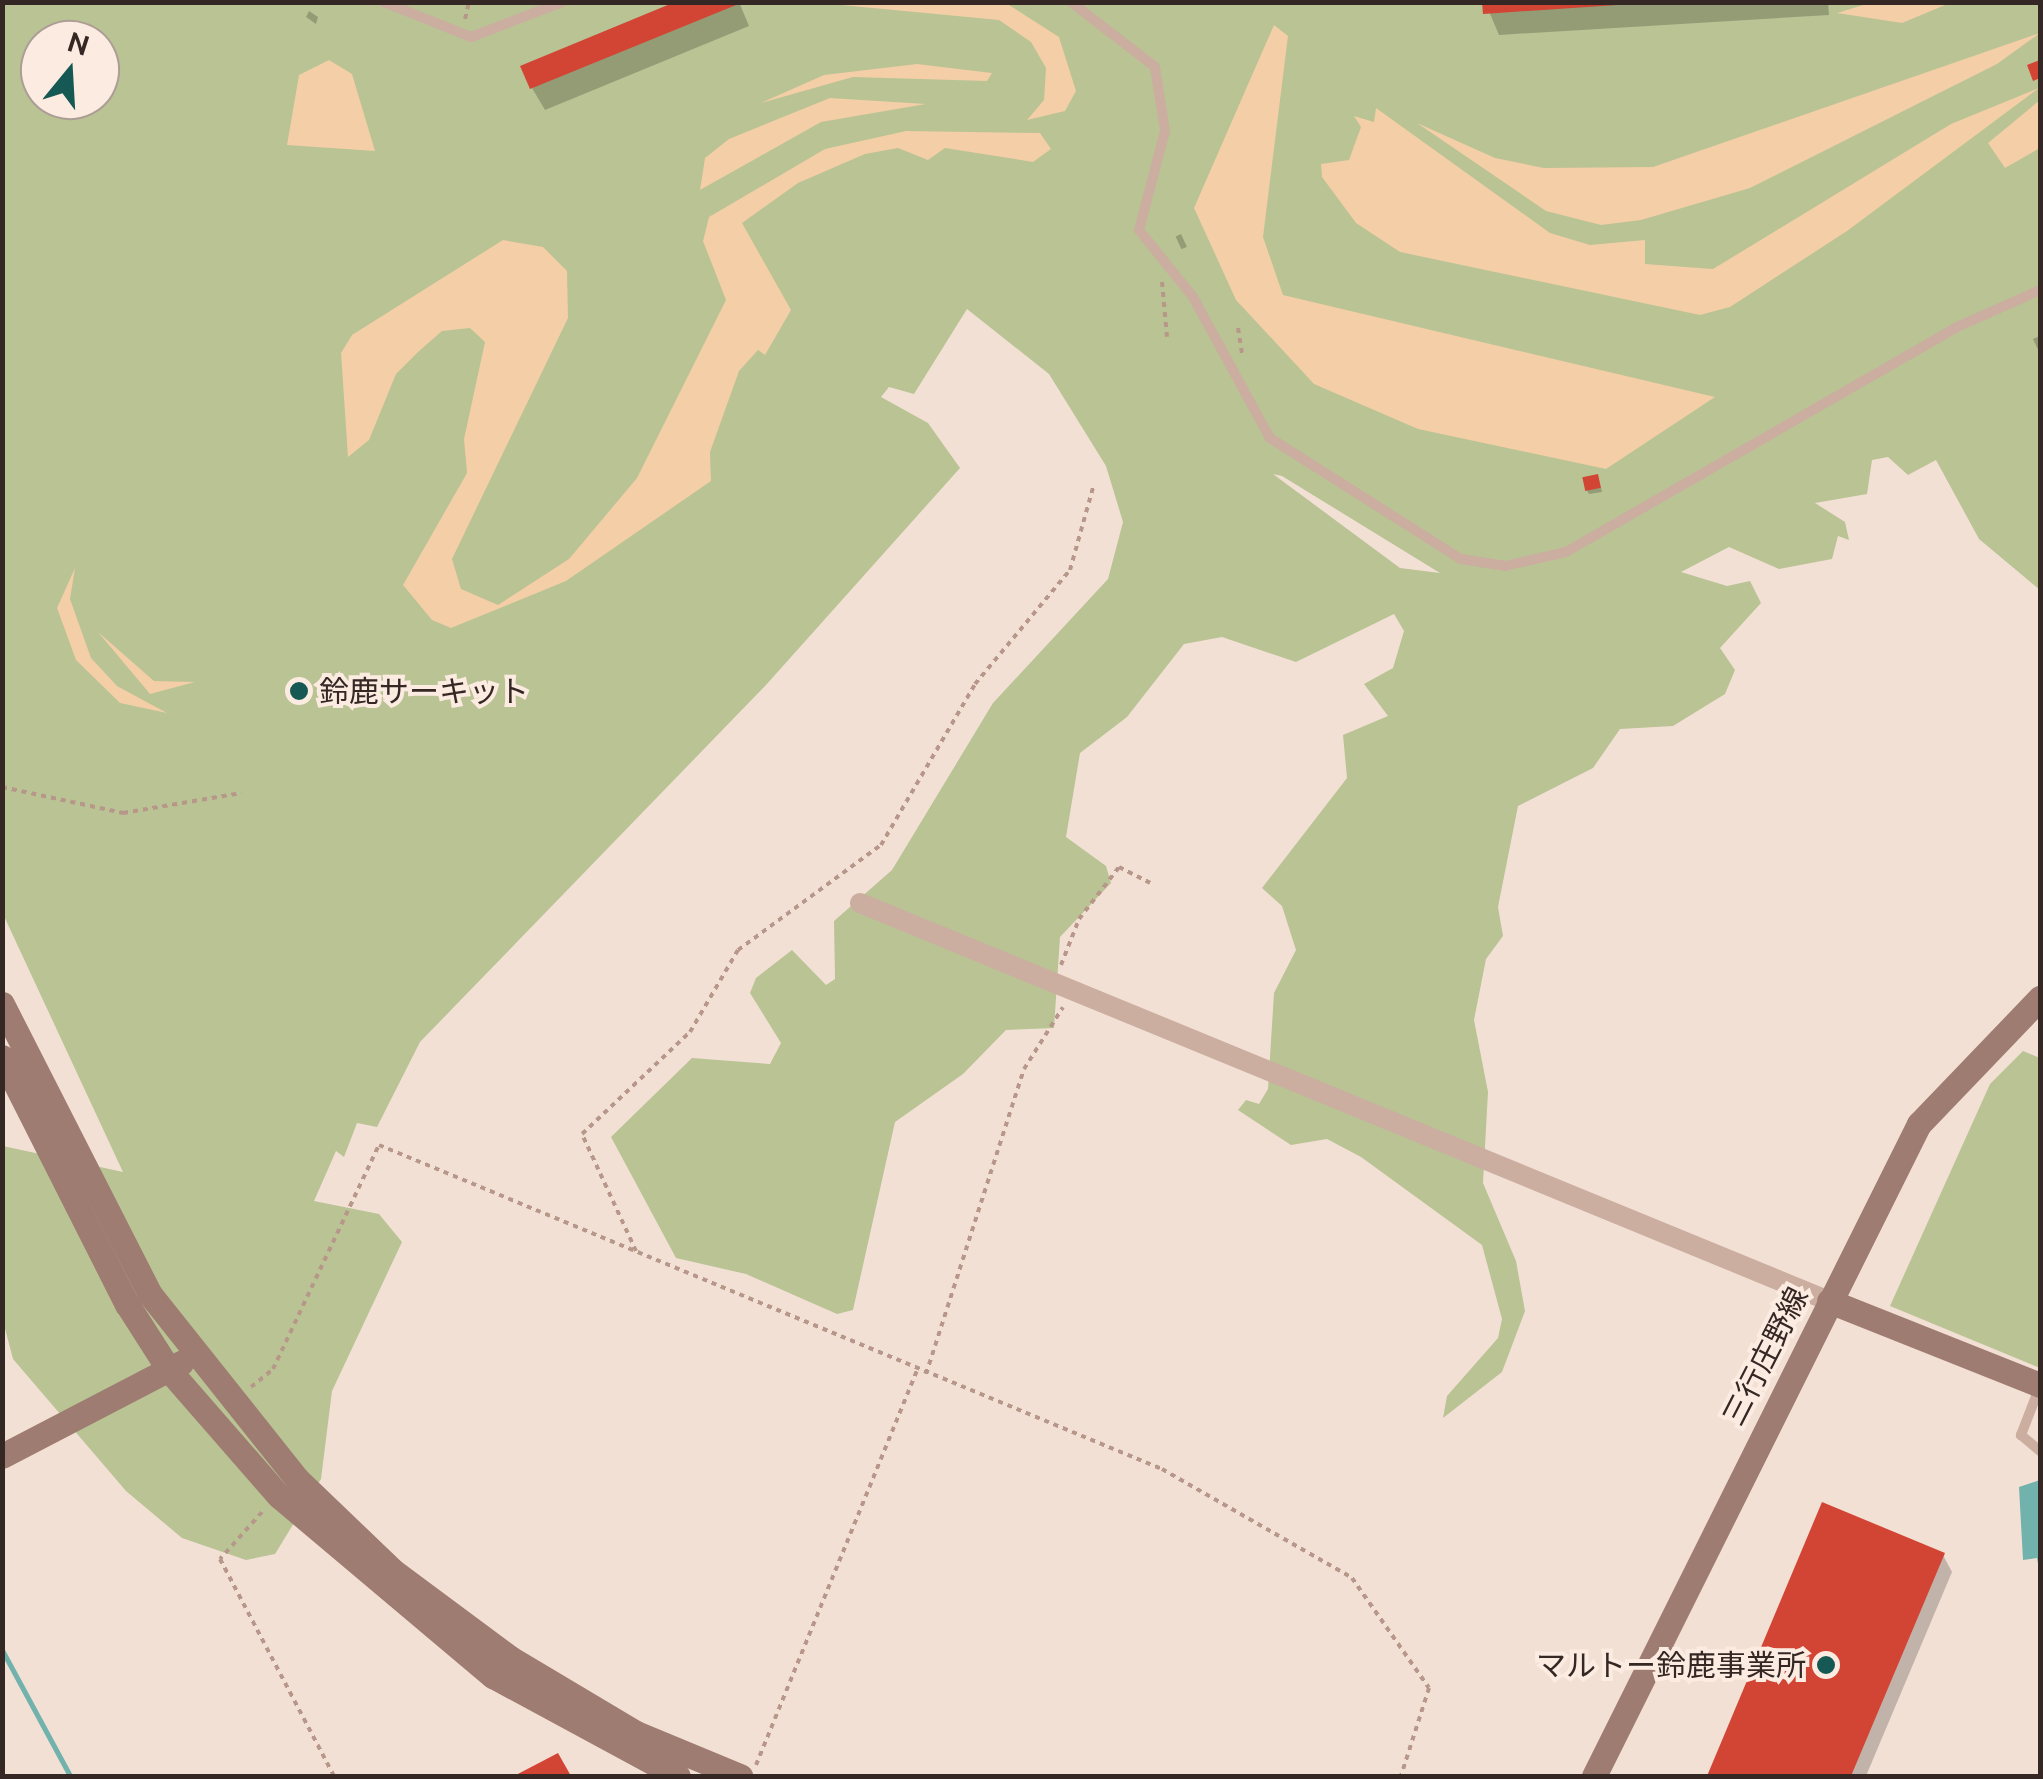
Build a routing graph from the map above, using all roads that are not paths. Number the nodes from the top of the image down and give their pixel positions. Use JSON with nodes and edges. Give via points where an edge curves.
{"nodes":[{"id":1,"x":384,"y":2,"type":"edge"},
{"id":2,"x":562,"y":2,"type":"edge"},
{"id":3,"x":1071,"y":2,"type":"edge"},
{"id":4,"x":2040,"y":290,"type":"edge"},
{"id":5,"x":860,"y":903,"type":"dead end"},
{"id":6,"x":2040,"y":998,"type":"edge"},
{"id":7,"x":2,"y":1004,"type":"edge"},
{"id":8,"x":2,"y":1057,"type":"edge"},
{"id":9,"x":1830,"y":1301,"type":"junction"},
{"id":10,"x":194,"y":1356,"type":"junction"},
{"id":11,"x":169,"y":1370,"type":"junction"},
{"id":12,"x":2040,"y":1385,"type":"edge"},
{"id":13,"x":2040,"y":1451,"type":"edge"},
{"id":14,"x":2,"y":1456,"type":"edge"},
{"id":15,"x":678,"y":1776,"type":"edge"},
{"id":16,"x":740,"y":1776,"type":"edge"},
{"id":17,"x":1594,"y":1776,"type":"edge"}],
"edges":[{"from":1,"to":2,"type":"lane","via":[[471,37]]},
{"from":3,"to":4,"type":"lane","via":[[1155,67],[1166,131],[1139,230],[1193,298],[1270,438],[1461,559],[1541,561],[1592,540],[1957,327]]},
{"from":5,"to":9,"type":"street"},
{"from":6,"to":9,"type":"street","name":"三行庄野線","via":[[1927,1113]]},
{"from":7,"to":10,"type":"street","via":[[118,1236]]},
{"from":8,"to":11,"type":"street","via":[[86,1234]]},
{"from":9,"to":12,"type":"street"},
{"from":9,"to":17,"type":"street","name":"三行庄野線"},
{"from":10,"to":11,"type":"street"},
{"from":10,"to":16,"type":"street","via":[[339,1522],[451,1616],[636,1734]]},
{"from":11,"to":14,"type":"street"},
{"from":11,"to":15,"type":"street","via":[[279,1496],[493,1676]]},
{"from":12,"to":13,"type":"lane","via":[[2020,1435]]}]}
